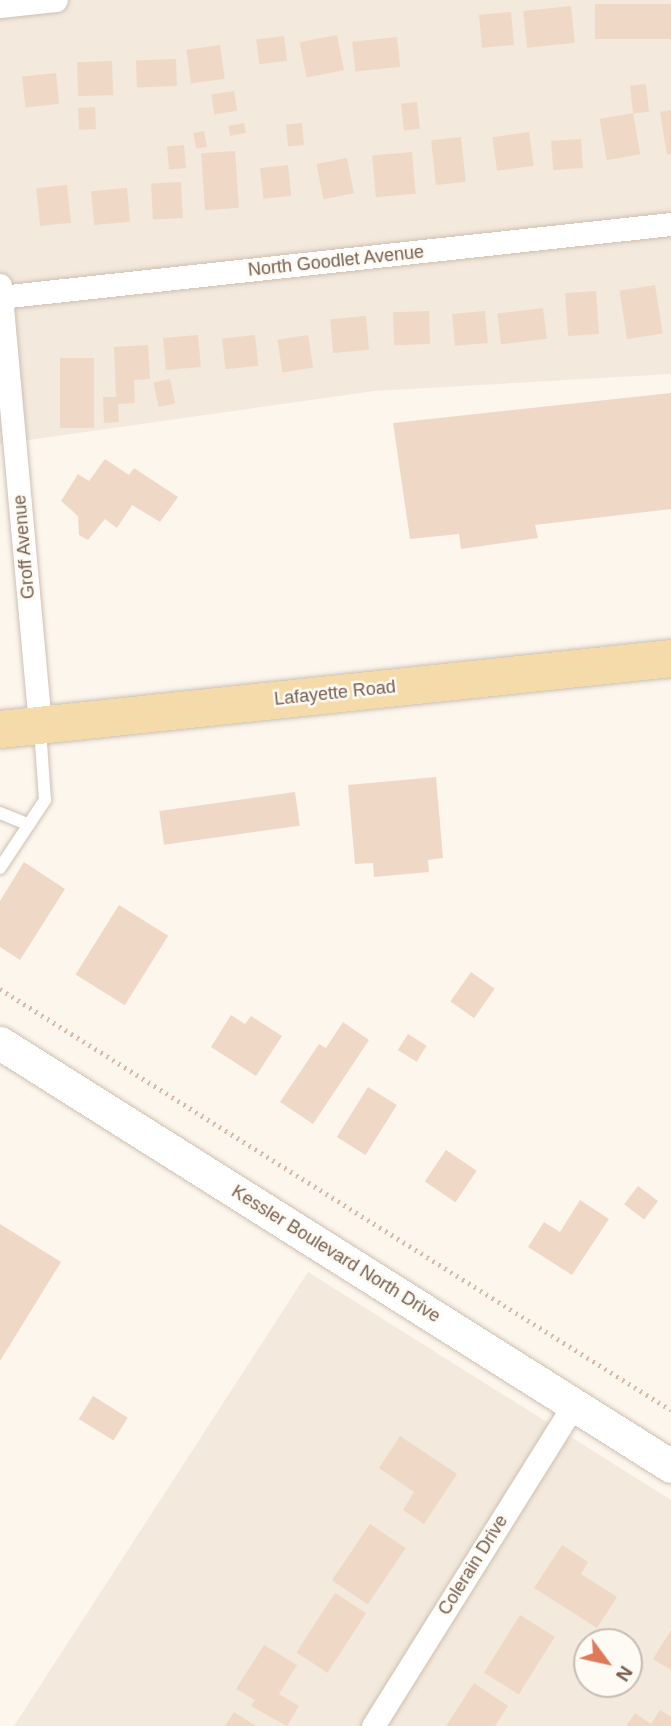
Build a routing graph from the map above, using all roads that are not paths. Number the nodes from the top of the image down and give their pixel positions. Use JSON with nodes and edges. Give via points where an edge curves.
{"nodes":[{"id":1,"x":56,"y":0,"type":"edge"},
{"id":2,"x":0,"y":6,"type":"edge"},
{"id":3,"x":671,"y":224,"type":"edge"},
{"id":4,"x":0,"y":293,"type":"edge"},
{"id":5,"x":671,"y":658,"type":"edge"},
{"id":6,"x":40,"y":725,"type":"junction"},
{"id":7,"x":0,"y":729,"type":"edge"},
{"id":8,"x":0,"y":813,"type":"edge"},
{"id":9,"x":29,"y":825,"type":"junction"},
{"id":10,"x":0,"y":868,"type":"edge"},
{"id":11,"x":0,"y":1043,"type":"edge"},
{"id":12,"x":574,"y":1404,"type":"junction"},
{"id":13,"x":671,"y":1466,"type":"edge"},
{"id":14,"x":373,"y":1726,"type":"edge"}],
"edges":[{"from":1,"to":2,"type":"street"},
{"from":3,"to":4,"type":"street","name":"North Goodlet Avenue"},
{"from":4,"to":6,"type":"street","name":"Groff Avenue"},
{"from":5,"to":6,"type":"main road","name":"Lafayette Road"},
{"from":6,"to":7,"type":"main road","name":"Lafayette Road"},
{"from":6,"to":9,"type":"lane","via":[[45,800]]},
{"from":8,"to":9,"type":"lane"},
{"from":9,"to":10,"type":"lane"},
{"from":11,"to":12,"type":"main road","name":"Kessler Boulevard North Drive"},
{"from":12,"to":13,"type":"main road","name":"Kessler Boulevard North Drive"},
{"from":12,"to":14,"type":"street","name":"Colerain Drive"}]}
